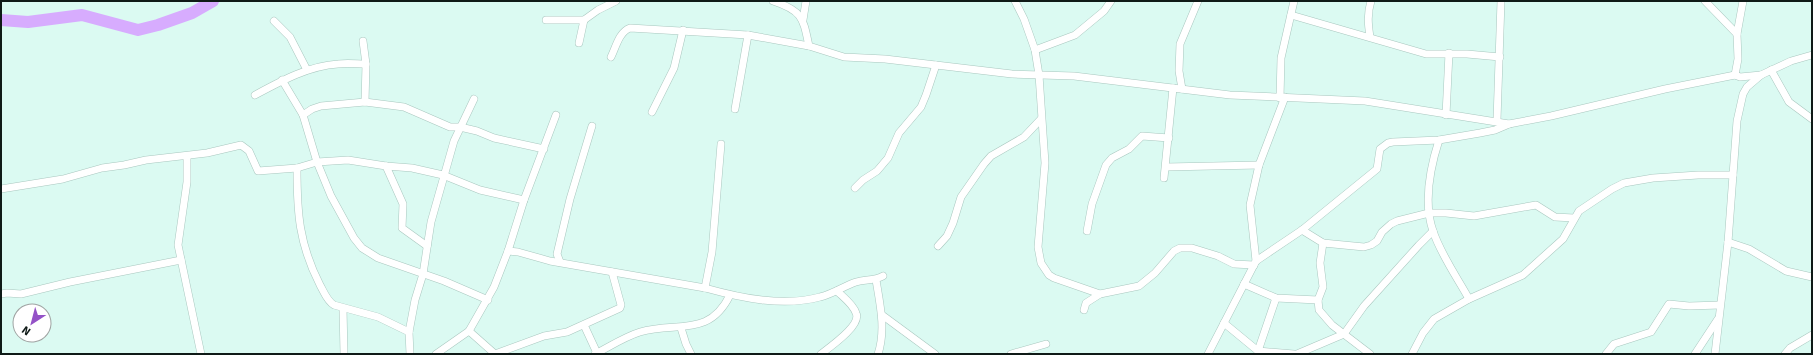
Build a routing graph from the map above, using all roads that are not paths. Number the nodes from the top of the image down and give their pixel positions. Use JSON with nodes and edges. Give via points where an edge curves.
{"nodes":[{"id":1,"x":773,"y":1,"type":"edge"},
{"id":2,"x":806,"y":1,"type":"edge"},
{"id":3,"x":1016,"y":1,"type":"edge"},
{"id":4,"x":1111,"y":1,"type":"edge"},
{"id":5,"x":1198,"y":1,"type":"edge"},
{"id":6,"x":1294,"y":1,"type":"edge"},
{"id":7,"x":1371,"y":1,"type":"edge"},
{"id":8,"x":1501,"y":1,"type":"edge"},
{"id":9,"x":1705,"y":1,"type":"edge"},
{"id":10,"x":1743,"y":1,"type":"edge"},
{"id":11,"x":612,"y":2,"type":"edge"},
{"id":12,"x":1291,"y":15,"type":"junction"},
{"id":13,"x":546,"y":20,"type":"dead end"},
{"id":14,"x":584,"y":20,"type":"junction"},
{"id":15,"x":803,"y":20,"type":"junction"},
{"id":16,"x":274,"y":21,"type":"dead end"},
{"id":17,"x":683,"y":30,"type":"junction"},
{"id":18,"x":1737,"y":34,"type":"junction"},
{"id":19,"x":748,"y":35,"type":"junction"},
{"id":20,"x":1370,"y":37,"type":"junction"},
{"id":21,"x":364,"y":41,"type":"dead end"},
{"id":22,"x":580,"y":43,"type":"dead end"},
{"id":23,"x":808,"y":46,"type":"junction"},
{"id":24,"x":1035,"y":50,"type":"junction"},
{"id":25,"x":1449,"y":53,"type":"junction"},
{"id":26,"x":1812,"y":55,"type":"edge"},
{"id":27,"x":612,"y":57,"type":"dead end"},
{"id":28,"x":1500,"y":57,"type":"junction"},
{"id":29,"x":366,"y":64,"type":"junction"},
{"id":30,"x":936,"y":65,"type":"junction"},
{"id":31,"x":307,"y":70,"type":"junction"},
{"id":32,"x":1771,"y":70,"type":"junction"},
{"id":33,"x":1039,"y":74,"type":"junction"},
{"id":34,"x":1760,"y":75,"type":"junction"},
{"id":35,"x":1738,"y":76,"type":"junction"},
{"id":36,"x":282,"y":80,"type":"junction"},
{"id":37,"x":1747,"y":86,"type":"junction"},
{"id":38,"x":1173,"y":88,"type":"junction"},
{"id":39,"x":1182,"y":89,"type":"junction"},
{"id":40,"x":255,"y":95,"type":"dead end"},
{"id":41,"x":1283,"y":98,"type":"junction"},
{"id":42,"x":474,"y":99,"type":"dead end"},
{"id":43,"x":365,"y":102,"type":"junction"},
{"id":44,"x":735,"y":108,"type":"dead end"},
{"id":45,"x":652,"y":112,"type":"dead end"},
{"id":46,"x":1446,"y":114,"type":"junction"},
{"id":47,"x":303,"y":115,"type":"junction"},
{"id":48,"x":556,"y":115,"type":"dead end"},
{"id":49,"x":1041,"y":119,"type":"junction"},
{"id":50,"x":1812,"y":119,"type":"edge"},
{"id":51,"x":1497,"y":120,"type":"junction"},
{"id":52,"x":1509,"y":124,"type":"junction"},
{"id":53,"x":592,"y":126,"type":"dead end"},
{"id":54,"x":460,"y":127,"type":"junction"},
{"id":55,"x":1169,"y":138,"type":"junction"},
{"id":56,"x":1439,"y":140,"type":"junction"},
{"id":57,"x":721,"y":144,"type":"dead end"},
{"id":58,"x":544,"y":149,"type":"junction"},
{"id":59,"x":187,"y":156,"type":"junction"},
{"id":60,"x":317,"y":162,"type":"junction"},
{"id":61,"x":1259,"y":165,"type":"junction"},
{"id":62,"x":386,"y":166,"type":"junction"},
{"id":63,"x":297,"y":168,"type":"junction"},
{"id":64,"x":1166,"y":168,"type":"junction"},
{"id":65,"x":443,"y":175,"type":"junction"},
{"id":66,"x":1733,"y":175,"type":"junction"},
{"id":67,"x":1164,"y":178,"type":"dead end"},
{"id":68,"x":855,"y":188,"type":"dead end"},
{"id":69,"x":1,"y":189,"type":"edge"},
{"id":70,"x":524,"y":200,"type":"junction"},
{"id":71,"x":1429,"y":213,"type":"junction"},
{"id":72,"x":1574,"y":218,"type":"junction"},
{"id":73,"x":1302,"y":230,"type":"junction"},
{"id":74,"x":1087,"y":231,"type":"dead end"},
{"id":75,"x":1433,"y":231,"type":"junction"},
{"id":76,"x":1728,"y":242,"type":"junction"},
{"id":77,"x":1323,"y":243,"type":"junction"},
{"id":78,"x":427,"y":246,"type":"junction"},
{"id":79,"x":938,"y":246,"type":"dead end"},
{"id":80,"x":508,"y":251,"type":"junction"},
{"id":81,"x":557,"y":254,"type":"junction"},
{"id":82,"x":181,"y":260,"type":"junction"},
{"id":83,"x":550,"y":261,"type":"junction"},
{"id":84,"x":560,"y":262,"type":"junction"},
{"id":85,"x":1255,"y":263,"type":"junction"},
{"id":86,"x":612,"y":272,"type":"junction"},
{"id":87,"x":423,"y":274,"type":"junction"},
{"id":88,"x":883,"y":276,"type":"dead end"},
{"id":89,"x":1812,"y":277,"type":"edge"},
{"id":90,"x":876,"y":280,"type":"junction"},
{"id":91,"x":1244,"y":284,"type":"junction"},
{"id":92,"x":705,"y":288,"type":"junction"},
{"id":93,"x":837,"y":291,"type":"junction"},
{"id":94,"x":1,"y":294,"type":"edge"},
{"id":95,"x":1100,"y":294,"type":"junction"},
{"id":96,"x":730,"y":295,"type":"junction"},
{"id":97,"x":1276,"y":298,"type":"junction"},
{"id":98,"x":1469,"y":299,"type":"junction"},
{"id":99,"x":488,"y":300,"type":"junction"},
{"id":100,"x":1318,"y":300,"type":"junction"},
{"id":101,"x":1720,"y":305,"type":"junction"},
{"id":102,"x":343,"y":308,"type":"junction"},
{"id":103,"x":1084,"y":310,"type":"dead end"},
{"id":104,"x":882,"y":315,"type":"junction"},
{"id":105,"x":1719,"y":318,"type":"junction"},
{"id":106,"x":1224,"y":323,"type":"junction"},
{"id":107,"x":584,"y":325,"type":"junction"},
{"id":108,"x":681,"y":328,"type":"junction"},
{"id":109,"x":469,"y":331,"type":"junction"},
{"id":110,"x":408,"y":332,"type":"junction"},
{"id":111,"x":1344,"y":334,"type":"junction"},
{"id":112,"x":1812,"y":335,"type":"edge"},
{"id":113,"x":1046,"y":344,"type":"dead end"},
{"id":114,"x":1258,"y":351,"type":"junction"},
{"id":115,"x":201,"y":354,"type":"edge"},
{"id":116,"x":344,"y":354,"type":"edge"},
{"id":117,"x":410,"y":354,"type":"edge"},
{"id":118,"x":436,"y":354,"type":"edge"},
{"id":119,"x":596,"y":354,"type":"edge"},
{"id":120,"x":691,"y":354,"type":"edge"},
{"id":121,"x":821,"y":354,"type":"edge"},
{"id":122,"x":878,"y":354,"type":"edge"},
{"id":123,"x":934,"y":354,"type":"edge"},
{"id":124,"x":1011,"y":354,"type":"edge"},
{"id":125,"x":1208,"y":354,"type":"edge"},
{"id":126,"x":1296,"y":354,"type":"edge"},
{"id":127,"x":1370,"y":354,"type":"edge"},
{"id":128,"x":1412,"y":354,"type":"edge"},
{"id":129,"x":1606,"y":354,"type":"edge"},
{"id":130,"x":1695,"y":354,"type":"edge"},
{"id":131,"x":1715,"y":354,"type":"edge"},
{"id":132,"x":1785,"y":354,"type":"edge"}],
"edges":[{"from":1,"to":15,"type":"street","via":[[796,12]]},
{"from":2,"to":15,"type":"street"},
{"from":3,"to":24,"type":"street"},
{"from":4,"to":24,"type":"street","via":[[1104,11],[1075,36]]},
{"from":5,"to":39,"type":"street","via":[[1180,44],[1179,72]]},
{"from":6,"to":12,"type":"street"},
{"from":7,"to":20,"type":"street","via":[[1368,17]]},
{"from":8,"to":28,"type":"street"},
{"from":9,"to":18,"type":"street"},
{"from":10,"to":18,"type":"street"},
{"from":11,"to":14,"type":"street"},
{"from":12,"to":20,"type":"street"},
{"from":12,"to":41,"type":"street","via":[[1281,58]]},
{"from":13,"to":14,"type":"street"},
{"from":14,"to":22,"type":"street"},
{"from":15,"to":23,"type":"street"},
{"from":16,"to":31,"type":"street","via":[[290,37]]},
{"from":17,"to":19,"type":"street"},
{"from":17,"to":27,"type":"street","via":[[630,28],[621,34]]},
{"from":17,"to":45,"type":"street","via":[[674,68]]},
{"from":18,"to":35,"type":"street"},
{"from":19,"to":23,"type":"street"},
{"from":19,"to":44,"type":"street"},
{"from":20,"to":25,"type":"street","via":[[1426,54]]},
{"from":21,"to":29,"type":"street"},
{"from":23,"to":30,"type":"street","via":[[844,57]]},
{"from":24,"to":33,"type":"street"},
{"from":25,"to":28,"type":"street"},
{"from":25,"to":46,"type":"street"},
{"from":26,"to":32,"type":"street"},
{"from":28,"to":51,"type":"street"},
{"from":29,"to":31,"type":"street","via":[[337,64]]},
{"from":29,"to":43,"type":"street"},
{"from":30,"to":33,"type":"street","via":[[1012,74]]},
{"from":30,"to":68,"type":"street","via":[[921,107],[899,133],[888,158],[877,171]]},
{"from":31,"to":36,"type":"street"},
{"from":32,"to":34,"type":"street"},
{"from":32,"to":50,"type":"street","via":[[1789,102]]},
{"from":33,"to":38,"type":"street"},
{"from":33,"to":49,"type":"street"},
{"from":34,"to":35,"type":"street"},
{"from":34,"to":37,"type":"street"},
{"from":35,"to":37,"type":"street"},
{"from":35,"to":52,"type":"street","via":[[1666,89]]},
{"from":36,"to":40,"type":"street"},
{"from":36,"to":47,"type":"street"},
{"from":37,"to":66,"type":"street","via":[[1740,103],[1737,121]]},
{"from":38,"to":39,"type":"street"},
{"from":38,"to":55,"type":"street"},
{"from":39,"to":41,"type":"street"},
{"from":41,"to":46,"type":"street","via":[[1365,101]]},
{"from":41,"to":61,"type":"street"},
{"from":42,"to":54,"type":"street"},
{"from":43,"to":47,"type":"street","via":[[321,106]]},
{"from":43,"to":54,"type":"street","via":[[404,107],[441,125]]},
{"from":46,"to":51,"type":"street"},
{"from":47,"to":60,"type":"street"},
{"from":48,"to":58,"type":"street"},
{"from":49,"to":79,"type":"street","via":[[1024,137],[991,156],[984,164],[961,198],[953,223]]},
{"from":49,"to":95,"type":"street","via":[[1045,164],[1038,246],[1041,264],[1054,278]]},
{"from":51,"to":52,"type":"street"},
{"from":52,"to":56,"type":"street","via":[[1488,132]]},
{"from":53,"to":81,"type":"street"},
{"from":54,"to":58,"type":"street","via":[[494,138]]},
{"from":54,"to":65,"type":"street"},
{"from":55,"to":64,"type":"street"},
{"from":55,"to":74,"type":"street","via":[[1142,136],[1129,149],[1109,161],[1092,204]]},
{"from":56,"to":71,"type":"street","via":[[1430,176]]},
{"from":56,"to":73,"type":"street","via":[[1393,142],[1382,146],[1377,169]]},
{"from":57,"to":92,"type":"street","via":[[712,252]]},
{"from":58,"to":70,"type":"street"},
{"from":59,"to":63,"type":"street","via":[[241,145],[249,150],[258,172]]},
{"from":59,"to":69,"type":"street","via":[[146,160],[102,168],[63,179]]},
{"from":59,"to":82,"type":"street","via":[[187,182],[178,246]]},
{"from":60,"to":62,"type":"street","via":[[348,160]]},
{"from":60,"to":63,"type":"street"},
{"from":60,"to":87,"type":"street","via":[[332,196],[362,248],[378,258]]},
{"from":61,"to":64,"type":"street"},
{"from":61,"to":85,"type":"street","via":[[1250,205]]},
{"from":62,"to":65,"type":"street","via":[[412,168]]},
{"from":62,"to":78,"type":"street","via":[[403,204],[402,228]]},
{"from":63,"to":102,"type":"street","via":[[297,210],[302,240],[314,272],[329,300]]},
{"from":64,"to":67,"type":"street"},
{"from":65,"to":70,"type":"street","via":[[480,190]]},
{"from":65,"to":78,"type":"street"},
{"from":66,"to":72,"type":"street","via":[[1653,178],[1624,183],[1612,188],[1579,211]]},
{"from":66,"to":76,"type":"street"},
{"from":70,"to":80,"type":"street"},
{"from":71,"to":72,"type":"street","via":[[1474,216],[1536,205],[1555,217]]},
{"from":71,"to":75,"type":"street"},
{"from":71,"to":77,"type":"street","via":[[1397,221],[1386,228],[1371,245],[1364,247]]},
{"from":72,"to":98,"type":"street","via":[[1563,239],[1523,275]]},
{"from":73,"to":77,"type":"street"},
{"from":73,"to":85,"type":"street"},
{"from":75,"to":98,"type":"street"},
{"from":75,"to":111,"type":"street","via":[[1364,306]]},
{"from":76,"to":89,"type":"street","via":[[1749,249],[1786,271]]},
{"from":76,"to":101,"type":"street"},
{"from":77,"to":100,"type":"street","via":[[1320,264],[1323,287]]},
{"from":78,"to":87,"type":"street"},
{"from":80,"to":83,"type":"street"},
{"from":80,"to":99,"type":"street"},
{"from":81,"to":83,"type":"street"},
{"from":81,"to":84,"type":"street"},
{"from":82,"to":94,"type":"street","via":[[20,294]]},
{"from":82,"to":115,"type":"street"},
{"from":83,"to":84,"type":"street"},
{"from":84,"to":86,"type":"street"},
{"from":85,"to":91,"type":"street"},
{"from":85,"to":95,"type":"street","via":[[1234,264],[1192,248],[1180,248],[1138,286]]},
{"from":86,"to":92,"type":"street"},
{"from":86,"to":107,"type":"street","via":[[620,308]]},
{"from":87,"to":99,"type":"street"},
{"from":87,"to":110,"type":"street"},
{"from":88,"to":90,"type":"street"},
{"from":90,"to":93,"type":"street","via":[[858,281]]},
{"from":90,"to":104,"type":"street"},
{"from":91,"to":97,"type":"street"},
{"from":91,"to":106,"type":"street"},
{"from":92,"to":96,"type":"street"},
{"from":93,"to":96,"type":"street","via":[[819,298],[787,302]]},
{"from":93,"to":121,"type":"street","via":[[857,313],[856,321]]},
{"from":95,"to":103,"type":"street","via":[[1086,303]]},
{"from":96,"to":108,"type":"street","via":[[717,315],[706,322]]},
{"from":97,"to":100,"type":"street"},
{"from":97,"to":114,"type":"street"},
{"from":98,"to":128,"type":"street","via":[[1434,319]]},
{"from":99,"to":109,"type":"street"},
{"from":100,"to":111,"type":"street","via":[[1319,310],[1324,317]]},
{"from":101,"to":105,"type":"street"},
{"from":101,"to":129,"type":"street","via":[[1669,304],[1651,332],[1614,344]]},
{"from":102,"to":110,"type":"street","via":[[378,317]]},
{"from":102,"to":116,"type":"street"},
{"from":104,"to":122,"type":"street"},
{"from":104,"to":123,"type":"street"},
{"from":105,"to":130,"type":"street"},
{"from":105,"to":131,"type":"street"},
{"from":106,"to":114,"type":"street"},
{"from":106,"to":125,"type":"street"},
{"from":107,"to":109,"type":"street","via":[[495,354]]},
{"from":107,"to":119,"type":"street"},
{"from":108,"to":119,"type":"street","via":[[641,332]]},
{"from":108,"to":120,"type":"street"},
{"from":109,"to":118,"type":"street"},
{"from":110,"to":117,"type":"street"},
{"from":111,"to":126,"type":"street"},
{"from":111,"to":127,"type":"street"},
{"from":112,"to":132,"type":"street","via":[[1790,348]]},
{"from":113,"to":124,"type":"street"},
{"from":114,"to":126,"type":"street"}]}
